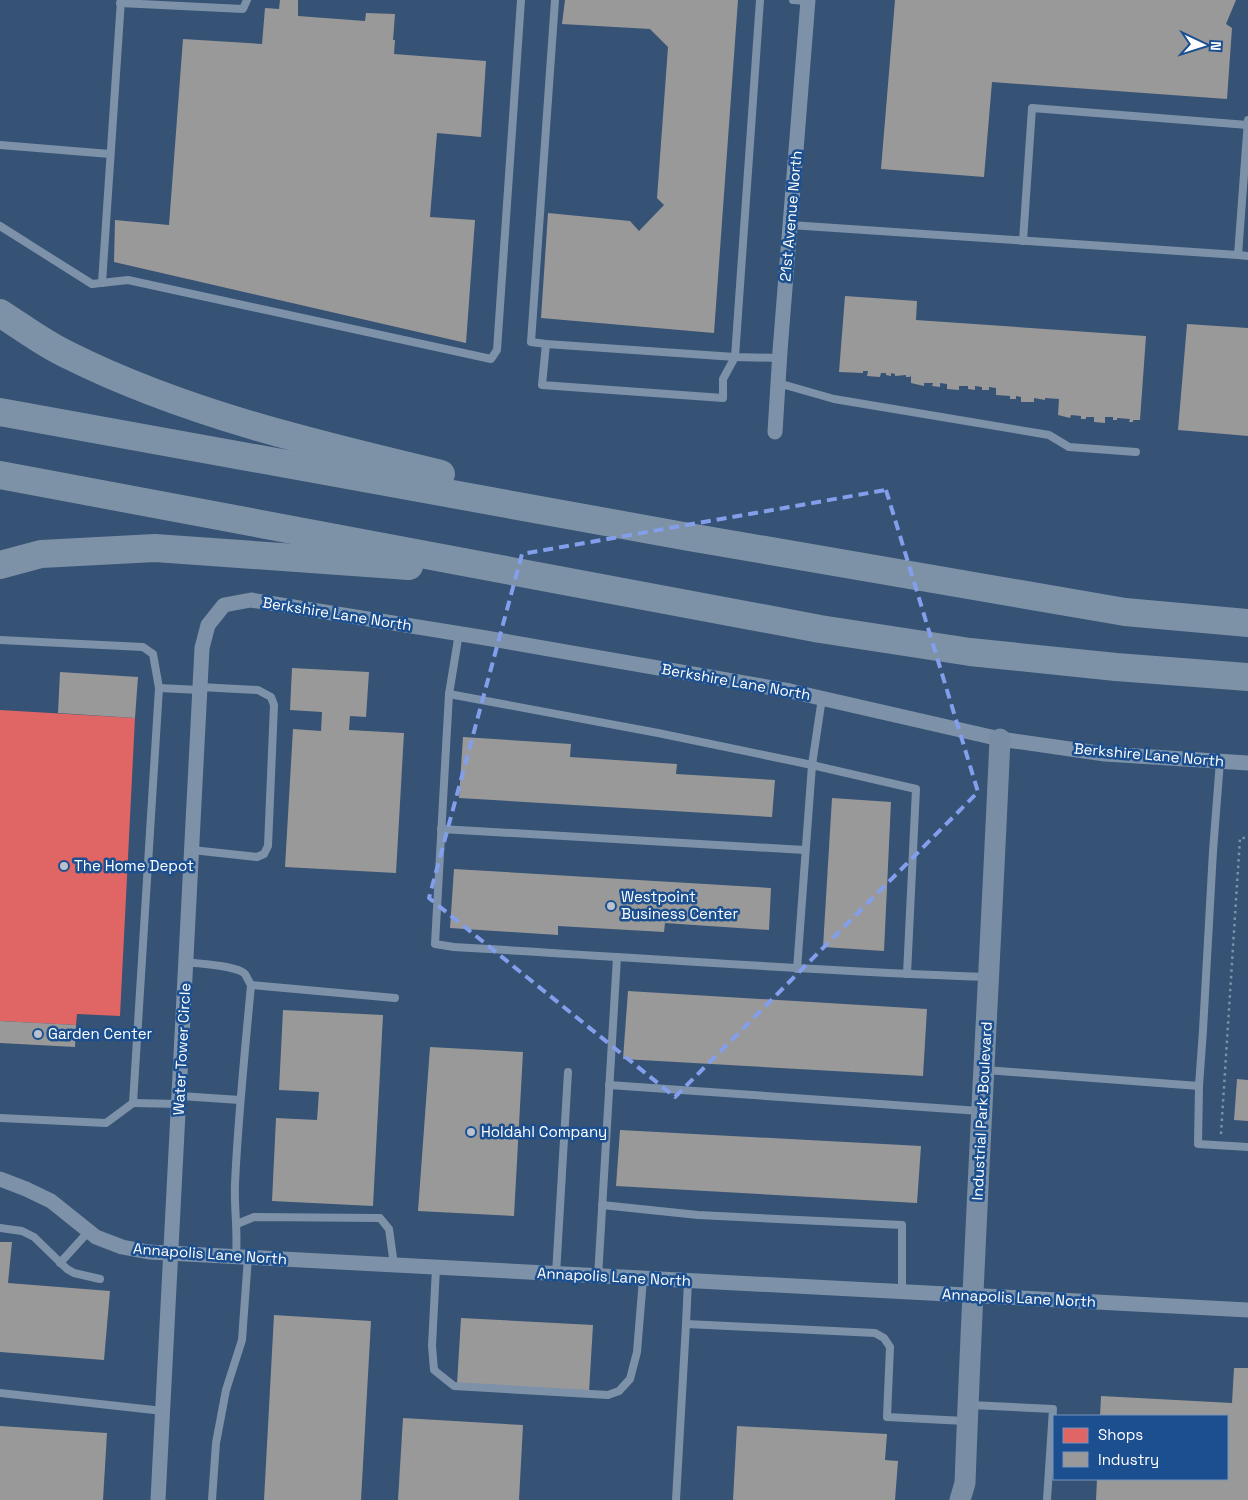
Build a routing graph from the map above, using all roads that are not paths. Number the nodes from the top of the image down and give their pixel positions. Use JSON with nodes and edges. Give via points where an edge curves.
{"nodes":[{"id":1,"x":246,"y":0,"type":"edge"},
{"id":2,"x":521,"y":0,"type":"edge"},
{"id":3,"x":555,"y":0,"type":"edge"},
{"id":4,"x":760,"y":0,"type":"edge"},
{"id":5,"x":793,"y":0,"type":"edge"},
{"id":6,"x":808,"y":0,"type":"edge"},
{"id":7,"x":120,"y":2,"type":"edge"},
{"id":8,"x":1248,"y":120,"type":"edge"},
{"id":9,"x":1248,"y":125,"type":"edge"},
{"id":10,"x":0,"y":145,"type":"edge"},
{"id":11,"x":110,"y":154,"type":"junction"},
{"id":12,"x":790,"y":225,"type":"junction"},
{"id":13,"x":0,"y":226,"type":"edge"},
{"id":14,"x":1023,"y":241,"type":"junction"},
{"id":15,"x":1238,"y":255,"type":"junction"},
{"id":16,"x":1248,"y":256,"type":"edge"},
{"id":17,"x":102,"y":283,"type":"junction"},
{"id":18,"x":0,"y":313,"type":"edge"},
{"id":19,"x":546,"y":344,"type":"junction"},
{"id":20,"x":735,"y":357,"type":"junction"},
{"id":21,"x":779,"y":358,"type":"junction"},
{"id":22,"x":778,"y":383,"type":"junction"},
{"id":23,"x":0,"y":412,"type":"edge"},
{"id":24,"x":775,"y":432,"type":"dead end"},
{"id":25,"x":1136,"y":452,"type":"dead end"},
{"id":26,"x":0,"y":474,"type":"edge"},
{"id":27,"x":538,"y":509,"type":"junction"},
{"id":28,"x":0,"y":565,"type":"edge"},
{"id":29,"x":562,"y":581,"type":"junction"},
{"id":30,"x":224,"y":604,"type":"joint"},
{"id":31,"x":1248,"y":623,"type":"edge"},
{"id":32,"x":459,"y":633,"type":"junction"},
{"id":33,"x":0,"y":640,"type":"edge"},
{"id":34,"x":1248,"y":677,"type":"edge"},
{"id":35,"x":159,"y":688,"type":"junction"},
{"id":36,"x":200,"y":689,"type":"junction"},
{"id":37,"x":449,"y":694,"type":"junction"},
{"id":38,"x":822,"y":698,"type":"junction"},
{"id":39,"x":1000,"y":739,"type":"junction"},
{"id":40,"x":1220,"y":761,"type":"junction"},
{"id":41,"x":1248,"y":763,"type":"edge"},
{"id":42,"x":812,"y":765,"type":"junction"},
{"id":43,"x":441,"y":829,"type":"junction"},
{"id":44,"x":192,"y":850,"type":"junction"},
{"id":45,"x":806,"y":850,"type":"junction"},
{"id":46,"x":617,"y":957,"type":"junction"},
{"id":47,"x":186,"y":962,"type":"junction"},
{"id":48,"x":797,"y":969,"type":"junction"},
{"id":49,"x":907,"y":974,"type":"junction"},
{"id":50,"x":989,"y":978,"type":"junction"},
{"id":51,"x":250,"y":985,"type":"junction"},
{"id":52,"x":394,"y":998,"type":"dead end"},
{"id":53,"x":985,"y":1070,"type":"junction"},
{"id":54,"x":568,"y":1072,"type":"dead end"},
{"id":55,"x":609,"y":1085,"type":"junction"},
{"id":56,"x":1199,"y":1086,"type":"junction"},
{"id":57,"x":179,"y":1100,"type":"junction"},
{"id":58,"x":240,"y":1100,"type":"junction"},
{"id":59,"x":133,"y":1103,"type":"junction"},
{"id":60,"x":982,"y":1111,"type":"junction"},
{"id":61,"x":0,"y":1118,"type":"edge"},
{"id":62,"x":1248,"y":1147,"type":"edge"},
{"id":63,"x":0,"y":1179,"type":"edge"},
{"id":64,"x":602,"y":1206,"type":"junction"},
{"id":65,"x":237,"y":1224,"type":"junction"},
{"id":66,"x":0,"y":1228,"type":"edge"},
{"id":67,"x":89,"y":1232,"type":"junction"},
{"id":68,"x":172,"y":1253,"type":"junction"},
{"id":69,"x":242,"y":1257,"type":"junction"},
{"id":70,"x":60,"y":1263,"type":"junction"},
{"id":71,"x":394,"y":1266,"type":"junction"},
{"id":72,"x":436,"y":1268,"type":"junction"},
{"id":73,"x":556,"y":1274,"type":"junction"},
{"id":74,"x":598,"y":1277,"type":"junction"},
{"id":75,"x":100,"y":1278,"type":"dead end"},
{"id":76,"x":643,"y":1279,"type":"junction"},
{"id":77,"x":688,"y":1281,"type":"junction"},
{"id":78,"x":902,"y":1292,"type":"junction"},
{"id":79,"x":972,"y":1296,"type":"junction"},
{"id":80,"x":1248,"y":1310,"type":"edge"},
{"id":81,"x":686,"y":1324,"type":"junction"},
{"id":82,"x":0,"y":1392,"type":"edge"},
{"id":83,"x":163,"y":1411,"type":"junction"},
{"id":84,"x":968,"y":1413,"type":"junction"},
{"id":85,"x":965,"y":1495,"type":"edge"},
{"id":86,"x":158,"y":1500,"type":"edge"},
{"id":87,"x":212,"y":1500,"type":"edge"},
{"id":88,"x":676,"y":1500,"type":"edge"},
{"id":89,"x":1047,"y":1500,"type":"edge"}],
"edges":[{"from":1,"to":7,"type":"lane","via":[[244,9]]},
{"from":2,"to":17,"type":"lane","via":[[497,350],[490,359],[128,280]]},
{"from":3,"to":19,"type":"lane","via":[[531,342]]},
{"from":4,"to":20,"type":"lane"},
{"from":5,"to":6,"type":"lane"},
{"from":6,"to":12,"type":"street","name":"21st Avenue North"},
{"from":7,"to":11,"type":"lane"},
{"from":8,"to":9,"type":"lane"},
{"from":9,"to":14,"type":"lane","via":[[1032,108]]},
{"from":9,"to":15,"type":"lane"},
{"from":10,"to":11,"type":"lane"},
{"from":11,"to":17,"type":"lane"},
{"from":12,"to":14,"type":"lane"},
{"from":12,"to":21,"type":"street","name":"21st Avenue North"},
{"from":13,"to":17,"type":"lane","via":[[92,284]]},
{"from":14,"to":15,"type":"lane"},
{"from":15,"to":16,"type":"lane"},
{"from":18,"to":27,"type":"highway","via":[[66,355],[161,396],[320,445],[496,487]]},
{"from":19,"to":20,"type":"lane"},
{"from":19,"to":20,"type":"lane","via":[[542,385],[722,398],[723,379]]},
{"from":20,"to":21,"type":"lane"},
{"from":21,"to":22,"type":"street","name":"21st Avenue North"},
{"from":22,"to":24,"type":"street","name":"21st Avenue North"},
{"from":22,"to":25,"type":"lane","via":[[834,399],[1049,435],[1069,447]]},
{"from":23,"to":27,"type":"highway"},
{"from":26,"to":29,"type":"highway"},
{"from":27,"to":31,"type":"highway","via":[[1125,612]]},
{"from":28,"to":29,"type":"highway","via":[[41,554],[155,548],[430,567]]},
{"from":29,"to":34,"type":"highway","via":[[820,629],[970,652]]},
{"from":30,"to":32,"type":"street","name":"Berkshire Lane North","via":[[251,600]]},
{"from":30,"to":36,"type":"street","name":"Water Tower Circle","via":[[208,626],[202,648]]},
{"from":32,"to":37,"type":"lane"},
{"from":32,"to":38,"type":"street","name":"Berkshire Lane North"},
{"from":33,"to":35,"type":"lane","via":[[143,647],[153,654]]},
{"from":35,"to":36,"type":"lane"},
{"from":35,"to":59,"type":"lane"},
{"from":36,"to":44,"type":"street","name":"Water Tower Circle"},
{"from":36,"to":44,"type":"lane","via":[[258,690],[272,697],[268,846],[258,857]]},
{"from":37,"to":42,"type":"lane","via":[[658,732]]},
{"from":37,"to":43,"type":"lane"},
{"from":38,"to":39,"type":"street","name":"Berkshire Lane North"},
{"from":38,"to":42,"type":"lane"},
{"from":39,"to":40,"type":"street","name":"Berkshire Lane North","via":[[1105,754]]},
{"from":39,"to":50,"type":"street","name":"Industrial Park Boulevard"},
{"from":40,"to":41,"type":"street","name":"Berkshire Lane North"},
{"from":40,"to":56,"type":"lane"},
{"from":42,"to":45,"type":"lane"},
{"from":42,"to":49,"type":"lane","via":[[916,788]]},
{"from":43,"to":45,"type":"lane"},
{"from":43,"to":46,"type":"lane","via":[[435,944],[454,948]]},
{"from":44,"to":47,"type":"street","name":"Water Tower Circle"},
{"from":45,"to":48,"type":"lane"},
{"from":46,"to":48,"type":"lane"},
{"from":46,"to":55,"type":"lane"},
{"from":47,"to":51,"type":"lane","via":[[240,971]]},
{"from":47,"to":57,"type":"street","name":"Water Tower Circle"},
{"from":48,"to":49,"type":"lane"},
{"from":49,"to":50,"type":"lane"},
{"from":50,"to":53,"type":"street","name":"Industrial Park Boulevard"},
{"from":51,"to":52,"type":"lane"},
{"from":51,"to":58,"type":"lane"},
{"from":53,"to":56,"type":"lane"},
{"from":53,"to":60,"type":"street","name":"Industrial Park Boulevard"},
{"from":54,"to":73,"type":"lane"},
{"from":55,"to":60,"type":"lane"},
{"from":55,"to":64,"type":"lane"},
{"from":56,"to":62,"type":"lane","via":[[1198,1144]]},
{"from":57,"to":58,"type":"lane"},
{"from":57,"to":59,"type":"lane"},
{"from":57,"to":68,"type":"street","name":"Water Tower Circle"},
{"from":58,"to":65,"type":"lane","via":[[235,1185]]},
{"from":59,"to":61,"type":"lane","via":[[106,1123]]},
{"from":60,"to":79,"type":"street","name":"Industrial Park Boulevard"},
{"from":63,"to":67,"type":"street","name":"Annapolis Lane North","via":[[51,1201]]},
{"from":64,"to":74,"type":"lane"},
{"from":64,"to":78,"type":"lane","via":[[698,1215],[902,1225]]},
{"from":65,"to":69,"type":"lane"},
{"from":65,"to":71,"type":"lane","via":[[254,1217],[380,1218],[389,1229]]},
{"from":66,"to":70,"type":"lane","via":[[22,1231],[34,1237]]},
{"from":67,"to":68,"type":"street","name":"Annapolis Lane North","via":[[122,1247]]},
{"from":67,"to":70,"type":"lane"},
{"from":68,"to":69,"type":"street","name":"Annapolis Lane North"},
{"from":68,"to":83,"type":"street","name":"Water Tower Circle"},
{"from":69,"to":71,"type":"street","name":"Annapolis Lane North"},
{"from":69,"to":87,"type":"lane","via":[[242,1340],[226,1390]]},
{"from":70,"to":75,"type":"lane","via":[[74,1273]]},
{"from":71,"to":72,"type":"street","name":"Annapolis Lane North"},
{"from":72,"to":73,"type":"street","name":"Annapolis Lane North"},
{"from":72,"to":76,"type":"lane","via":[[432,1346],[434,1370],[444,1379],[454,1386],[608,1395],[619,1391],[630,1379],[637,1352]]},
{"from":73,"to":74,"type":"street","name":"Annapolis Lane North"},
{"from":74,"to":76,"type":"street","name":"Annapolis Lane North"},
{"from":76,"to":77,"type":"street","name":"Annapolis Lane North"},
{"from":77,"to":78,"type":"street","name":"Annapolis Lane North"},
{"from":77,"to":81,"type":"lane"},
{"from":78,"to":79,"type":"street","name":"Annapolis Lane North"},
{"from":79,"to":80,"type":"street","name":"Annapolis Lane North"},
{"from":79,"to":84,"type":"street","name":"Industrial Park Boulevard"},
{"from":81,"to":84,"type":"lane","via":[[875,1334],[890,1346],[887,1417]]},
{"from":81,"to":88,"type":"lane"},
{"from":82,"to":83,"type":"lane"},
{"from":83,"to":86,"type":"street","name":"Water Tower Circle"},
{"from":84,"to":85,"type":"street","name":"Industrial Park Boulevard"},
{"from":84,"to":89,"type":"lane","via":[[1053,1409]]}]}
